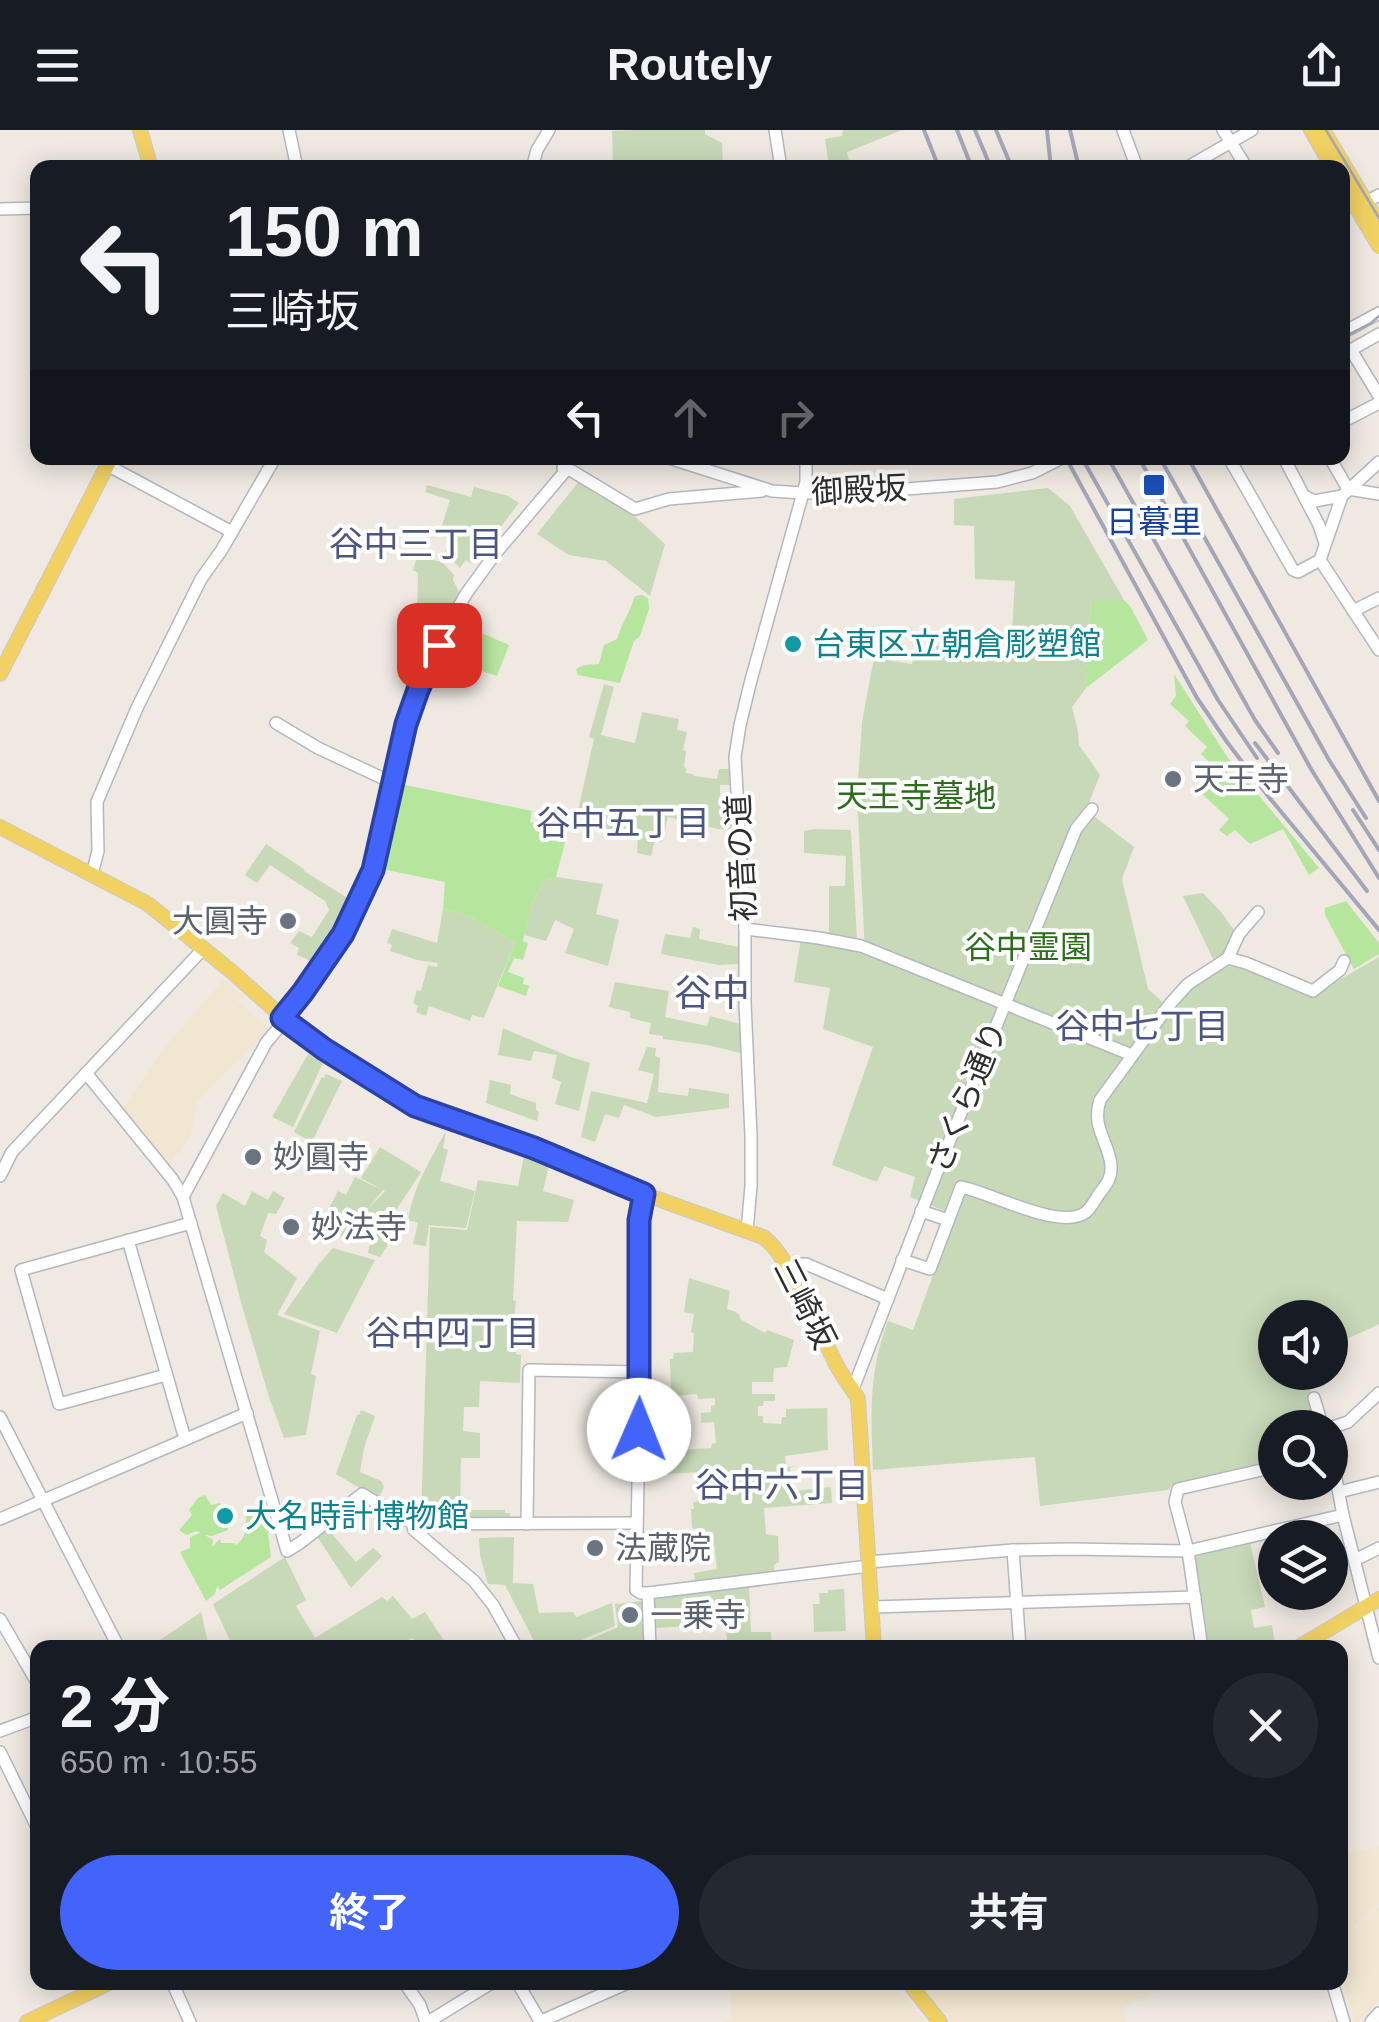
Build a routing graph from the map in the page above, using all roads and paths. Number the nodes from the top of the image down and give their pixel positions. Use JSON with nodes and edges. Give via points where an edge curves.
{"nodes":[{"id":1,"x":140,"y":130,"type":"edge"},
{"id":2,"x":289,"y":130,"type":"edge"},
{"id":3,"x":549,"y":130,"type":"edge"},
{"id":4,"x":775,"y":130,"type":"edge"},
{"id":5,"x":1123,"y":130,"type":"edge"},
{"id":6,"x":1223,"y":130,"type":"edge"},
{"id":7,"x":1252,"y":130,"type":"edge"},
{"id":8,"x":1312,"y":130,"type":"edge"},
{"id":9,"x":1323,"y":130,"type":"edge"},
{"id":10,"x":1231,"y":142,"type":"junction"},
{"id":11,"x":149,"y":160,"type":"edge"},
{"id":12,"x":295,"y":160,"type":"edge"},
{"id":13,"x":534,"y":160,"type":"edge"},
{"id":14,"x":781,"y":160,"type":"edge"},
{"id":15,"x":1134,"y":160,"type":"edge"},
{"id":16,"x":1200,"y":160,"type":"edge"},
{"id":17,"x":1242,"y":160,"type":"edge"},
{"id":18,"x":1329,"y":160,"type":"edge"},
{"id":19,"x":1339,"y":160,"type":"edge"},
{"id":20,"x":1360,"y":201,"type":"edge"},
{"id":21,"x":30,"y":208,"type":"edge"},
{"id":22,"x":0,"y":210,"type":"edge"},
{"id":23,"x":1379,"y":224,"type":"edge"},
{"id":24,"x":1379,"y":246,"type":"edge"},
{"id":25,"x":1379,"y":313,"type":"edge"},
{"id":26,"x":1350,"y":329,"type":"edge"},
{"id":27,"x":1379,"y":334,"type":"edge"},
{"id":28,"x":1350,"y":350,"type":"edge"},
{"id":29,"x":1350,"y":356,"type":"edge"},
{"id":30,"x":1379,"y":400,"type":"edge"},
{"id":31,"x":1350,"y":417,"type":"edge"},
{"id":32,"x":1379,"y":462,"type":"edge"},
{"id":33,"x":107,"y":465,"type":"edge"},
{"id":34,"x":116,"y":465,"type":"edge"},
{"id":35,"x":271,"y":465,"type":"edge"},
{"id":36,"x":565,"y":465,"type":"edge"},
{"id":37,"x":692,"y":465,"type":"edge"},
{"id":38,"x":806,"y":465,"type":"edge"},
{"id":39,"x":1047,"y":465,"type":"edge"},
{"id":40,"x":1233,"y":465,"type":"edge"},
{"id":41,"x":1288,"y":465,"type":"edge"},
{"id":42,"x":1333,"y":465,"type":"edge"},
{"id":43,"x":772,"y":490,"type":"junction"},
{"id":44,"x":1345,"y":493,"type":"junction"},
{"id":45,"x":803,"y":494,"type":"junction"},
{"id":46,"x":1379,"y":494,"type":"edge"},
{"id":47,"x":1304,"y":496,"type":"junction"},
{"id":48,"x":232,"y":532,"type":"junction"},
{"id":49,"x":1326,"y":544,"type":"junction"},
{"id":50,"x":1320,"y":560,"type":"junction"},
{"id":51,"x":1379,"y":598,"type":"edge"},
{"id":52,"x":1354,"y":611,"type":"junction"},
{"id":53,"x":1379,"y":650,"type":"edge"},
{"id":54,"x":0,"y":674,"type":"edge"},
{"id":55,"x":276,"y":722,"type":"dead end"},
{"id":56,"x":392,"y":783,"type":"junction"},
{"id":57,"x":1092,"y":810,"type":"dead end"},
{"id":58,"x":0,"y":827,"type":"edge"},
{"id":59,"x":98,"y":877,"type":"junction"},
{"id":60,"x":1258,"y":912,"type":"dead end"},
{"id":61,"x":746,"y":929,"type":"junction"},
{"id":62,"x":204,"y":948,"type":"junction"},
{"id":63,"x":1228,"y":958,"type":"junction"},
{"id":64,"x":1344,"y":961,"type":"dead end"},
{"id":65,"x":1005,"y":1004,"type":"junction"},
{"id":66,"x":283,"y":1019,"type":"junction"},
{"id":67,"x":1132,"y":1055,"type":"junction"},
{"id":68,"x":86,"y":1074,"type":"junction"},
{"id":69,"x":0,"y":1176,"type":"edge"},
{"id":70,"x":644,"y":1194,"type":"junction"},
{"id":71,"x":184,"y":1196,"type":"junction"},
{"id":72,"x":922,"y":1210,"type":"junction"},
{"id":73,"x":948,"y":1220,"type":"junction"},
{"id":74,"x":190,"y":1222,"type":"junction"},
{"id":75,"x":747,"y":1231,"type":"junction"},
{"id":76,"x":128,"y":1240,"type":"junction"},
{"id":77,"x":902,"y":1260,"type":"junction"},
{"id":78,"x":786,"y":1265,"type":"junction"},
{"id":79,"x":888,"y":1299,"type":"junction"},
{"id":80,"x":640,"y":1372,"type":"junction"},
{"id":81,"x":166,"y":1375,"type":"junction"},
{"id":82,"x":852,"y":1390,"type":"junction"},
{"id":83,"x":1379,"y":1393,"type":"edge"},
{"id":84,"x":1314,"y":1398,"type":"dead end"},
{"id":85,"x":1319,"y":1410,"type":"edge"},
{"id":86,"x":247,"y":1413,"type":"junction"},
{"id":87,"x":0,"y":1417,"type":"edge"},
{"id":88,"x":1348,"y":1422,"type":"edge"},
{"id":89,"x":185,"y":1438,"type":"junction"},
{"id":90,"x":1258,"y":1471,"type":"edge"},
{"id":91,"x":1379,"y":1482,"type":"edge"},
{"id":92,"x":1348,"y":1490,"type":"edge"},
{"id":93,"x":42,"y":1500,"type":"junction"},
{"id":94,"x":1340,"y":1500,"type":"edge"},
{"id":95,"x":1343,"y":1515,"type":"junction"},
{"id":96,"x":0,"y":1519,"type":"edge"},
{"id":97,"x":636,"y":1523,"type":"junction"},
{"id":98,"x":412,"y":1524,"type":"junction"},
{"id":99,"x":527,"y":1524,"type":"junction"},
{"id":100,"x":1379,"y":1548,"type":"edge"},
{"id":101,"x":1013,"y":1550,"type":"junction"},
{"id":102,"x":1188,"y":1552,"type":"junction"},
{"id":103,"x":1355,"y":1560,"type":"junction"},
{"id":104,"x":869,"y":1564,"type":"junction"},
{"id":105,"x":648,"y":1593,"type":"junction"},
{"id":106,"x":1195,"y":1596,"type":"junction"},
{"id":107,"x":1016,"y":1602,"type":"junction"},
{"id":108,"x":1373,"y":1602,"type":"edge"},
{"id":109,"x":872,"y":1607,"type":"junction"},
{"id":110,"x":0,"y":1619,"type":"edge"},
{"id":111,"x":115,"y":1640,"type":"edge"},
{"id":112,"x":513,"y":1640,"type":"edge"},
{"id":113,"x":650,"y":1640,"type":"edge"},
{"id":114,"x":874,"y":1640,"type":"edge"},
{"id":115,"x":1019,"y":1640,"type":"edge"},
{"id":116,"x":1201,"y":1640,"type":"edge"},
{"id":117,"x":1310,"y":1640,"type":"edge"},
{"id":118,"x":1379,"y":1658,"type":"edge"},
{"id":119,"x":30,"y":1670,"type":"edge"},
{"id":120,"x":30,"y":1721,"type":"edge"},
{"id":121,"x":0,"y":1732,"type":"edge"},
{"id":122,"x":0,"y":1752,"type":"edge"},
{"id":123,"x":30,"y":1812,"type":"edge"},
{"id":124,"x":94,"y":1990,"type":"edge"},
{"id":125,"x":176,"y":1990,"type":"edge"},
{"id":126,"x":410,"y":1990,"type":"edge"},
{"id":127,"x":479,"y":1990,"type":"edge"},
{"id":128,"x":522,"y":1990,"type":"edge"},
{"id":129,"x":612,"y":1990,"type":"edge"},
{"id":130,"x":914,"y":1990,"type":"edge"},
{"id":131,"x":1334,"y":1990,"type":"edge"},
{"id":132,"x":1379,"y":2013,"type":"edge"},
{"id":133,"x":426,"y":2020,"type":"edge"},
{"id":134,"x":28,"y":2022,"type":"edge"},
{"id":135,"x":190,"y":2022,"type":"edge"},
{"id":136,"x":540,"y":2022,"type":"edge"},
{"id":137,"x":940,"y":2022,"type":"edge"},
{"id":138,"x":1344,"y":2022,"type":"edge"},
{"id":139,"x":1370,"y":2022,"type":"edge"}],
"edges":[{"from":1,"to":11,"type":"main road"},
{"from":2,"to":12,"type":"street"},
{"from":3,"to":13,"type":"street"},
{"from":4,"to":14,"type":"street"},
{"from":5,"to":15,"type":"street"},
{"from":6,"to":10,"type":"street"},
{"from":7,"to":10,"type":"street"},
{"from":8,"to":18,"type":"main road"},
{"from":9,"to":19,"type":"main road"},
{"from":10,"to":16,"type":"street"},
{"from":10,"to":17,"type":"street"},
{"from":20,"to":23,"type":"main road"},
{"from":20,"to":24,"type":"main road"},
{"from":21,"to":22,"type":"street"},
{"from":25,"to":26,"type":"street"},
{"from":27,"to":28,"type":"street"},
{"from":29,"to":30,"type":"street"},
{"from":30,"to":31,"type":"street"},
{"from":32,"to":44,"type":"street"},
{"from":33,"to":54,"type":"main road"},
{"from":34,"to":48,"type":"street"},
{"from":35,"to":48,"type":"street"},
{"from":36,"to":43,"type":"street","via":[[635,509],[669,499]]},
{"from":36,"to":56,"type":"street","via":[[455,612],[412,706]]},
{"from":37,"to":43,"type":"street","name":"御殿坂"},
{"from":38,"to":45,"type":"street","name":"初音の道"},
{"from":39,"to":45,"type":"street","name":"御殿坂","via":[[997,482]]},
{"from":40,"to":50,"type":"street","via":[[1293,570]]},
{"from":41,"to":47,"type":"street"},
{"from":42,"to":44,"type":"street"},
{"from":43,"to":45,"type":"street","name":"御殿坂"},
{"from":44,"to":46,"type":"street"},
{"from":44,"to":47,"type":"street","via":[[1314,501]]},
{"from":44,"to":49,"type":"street"},
{"from":45,"to":61,"type":"street","name":"初音の道","via":[[738,737]]},
{"from":47,"to":49,"type":"street"},
{"from":48,"to":59,"type":"street","via":[[207,568],[97,802]]},
{"from":49,"to":50,"type":"street"},
{"from":50,"to":52,"type":"street"},
{"from":51,"to":52,"type":"street"},
{"from":52,"to":53,"type":"street"},
{"from":55,"to":56,"type":"street"},
{"from":56,"to":66,"type":"street","via":[[373,870],[343,934]]},
{"from":57,"to":65,"type":"street","name":"さくら通り","via":[[1076,829]]},
{"from":58,"to":59,"type":"main road","name":"三崎坂"},
{"from":59,"to":62,"type":"main road","name":"三崎坂","via":[[148,904]]},
{"from":60,"to":63,"type":"street"},
{"from":61,"to":65,"type":"street","via":[[861,946]]},
{"from":61,"to":75,"type":"street","name":"初音の道"},
{"from":62,"to":66,"type":"main road","name":"三崎坂"},
{"from":62,"to":68,"type":"street"},
{"from":63,"to":64,"type":"street","via":[[1313,991]]},
{"from":63,"to":67,"type":"street","via":[[1188,984]]},
{"from":65,"to":67,"type":"street"},
{"from":65,"to":72,"type":"street","name":"さくら通り"},
{"from":66,"to":70,"type":"main road","name":"三崎坂","via":[[415,1106]]},
{"from":66,"to":71,"type":"street"},
{"from":67,"to":73,"type":"street","via":[[1096,1112],[1111,1177],[1083,1215],[1059,1219],[963,1186]]},
{"from":68,"to":69,"type":"street","via":[[12,1152]]},
{"from":68,"to":71,"type":"street"},
{"from":70,"to":75,"type":"main road","name":"三崎坂"},
{"from":70,"to":80,"type":"street"},
{"from":71,"to":74,"type":"street"},
{"from":72,"to":73,"type":"street"},
{"from":72,"to":77,"type":"street","name":"さくら通り"},
{"from":73,"to":77,"type":"street","via":[[930,1270]]},
{"from":74,"to":76,"type":"street"},
{"from":74,"to":86,"type":"street"},
{"from":75,"to":78,"type":"main road","name":"三崎坂","via":[[771,1242]]},
{"from":76,"to":81,"type":"street"},
{"from":76,"to":81,"type":"street","via":[[21,1270],[59,1404]]},
{"from":77,"to":79,"type":"street","name":"さくら通り"},
{"from":78,"to":79,"type":"street","via":[[806,1264]]},
{"from":78,"to":82,"type":"main road","name":"三崎坂"},
{"from":79,"to":82,"type":"street","name":"さくら通り"},
{"from":80,"to":97,"type":"street"},
{"from":80,"to":99,"type":"street","via":[[529,1370]]},
{"from":81,"to":89,"type":"street"},
{"from":82,"to":104,"type":"main road","name":"三崎坂","via":[[860,1411]]},
{"from":83,"to":88,"type":"street"},
{"from":84,"to":85,"type":"street"},
{"from":86,"to":89,"type":"street"},
{"from":86,"to":98,"type":"street","via":[[287,1550],[362,1494]]},
{"from":87,"to":93,"type":"street"},
{"from":89,"to":93,"type":"street"},
{"from":90,"to":102,"type":"street","via":[[1178,1489],[1175,1502]]},
{"from":91,"to":92,"type":"street"},
{"from":93,"to":96,"type":"street"},
{"from":93,"to":111,"type":"street"},
{"from":94,"to":95,"type":"street"},
{"from":95,"to":102,"type":"street"},
{"from":95,"to":103,"type":"street"},
{"from":97,"to":99,"type":"street"},
{"from":97,"to":105,"type":"street","via":[[635,1587]]},
{"from":98,"to":99,"type":"street"},
{"from":98,"to":112,"type":"street","via":[[474,1581]]},
{"from":100,"to":103,"type":"street"},
{"from":101,"to":102,"type":"street"},
{"from":101,"to":104,"type":"street"},
{"from":101,"to":107,"type":"street"},
{"from":102,"to":106,"type":"street"},
{"from":103,"to":108,"type":"street"},
{"from":104,"to":105,"type":"street"},
{"from":104,"to":109,"type":"main road","name":"三崎坂"},
{"from":105,"to":113,"type":"street"},
{"from":106,"to":107,"type":"street"},
{"from":106,"to":116,"type":"street"},
{"from":107,"to":109,"type":"street"},
{"from":107,"to":115,"type":"street"},
{"from":108,"to":117,"type":"main road"},
{"from":108,"to":118,"type":"street"},
{"from":109,"to":114,"type":"main road","name":"三崎坂"},
{"from":110,"to":119,"type":"street"},
{"from":120,"to":121,"type":"street"},
{"from":122,"to":123,"type":"street"},
{"from":124,"to":134,"type":"main road"},
{"from":125,"to":135,"type":"street"},
{"from":126,"to":133,"type":"street"},
{"from":127,"to":133,"type":"street"},
{"from":128,"to":136,"type":"street"},
{"from":129,"to":136,"type":"street"},
{"from":130,"to":137,"type":"main road"},
{"from":131,"to":138,"type":"street"},
{"from":132,"to":139,"type":"street"}]}
